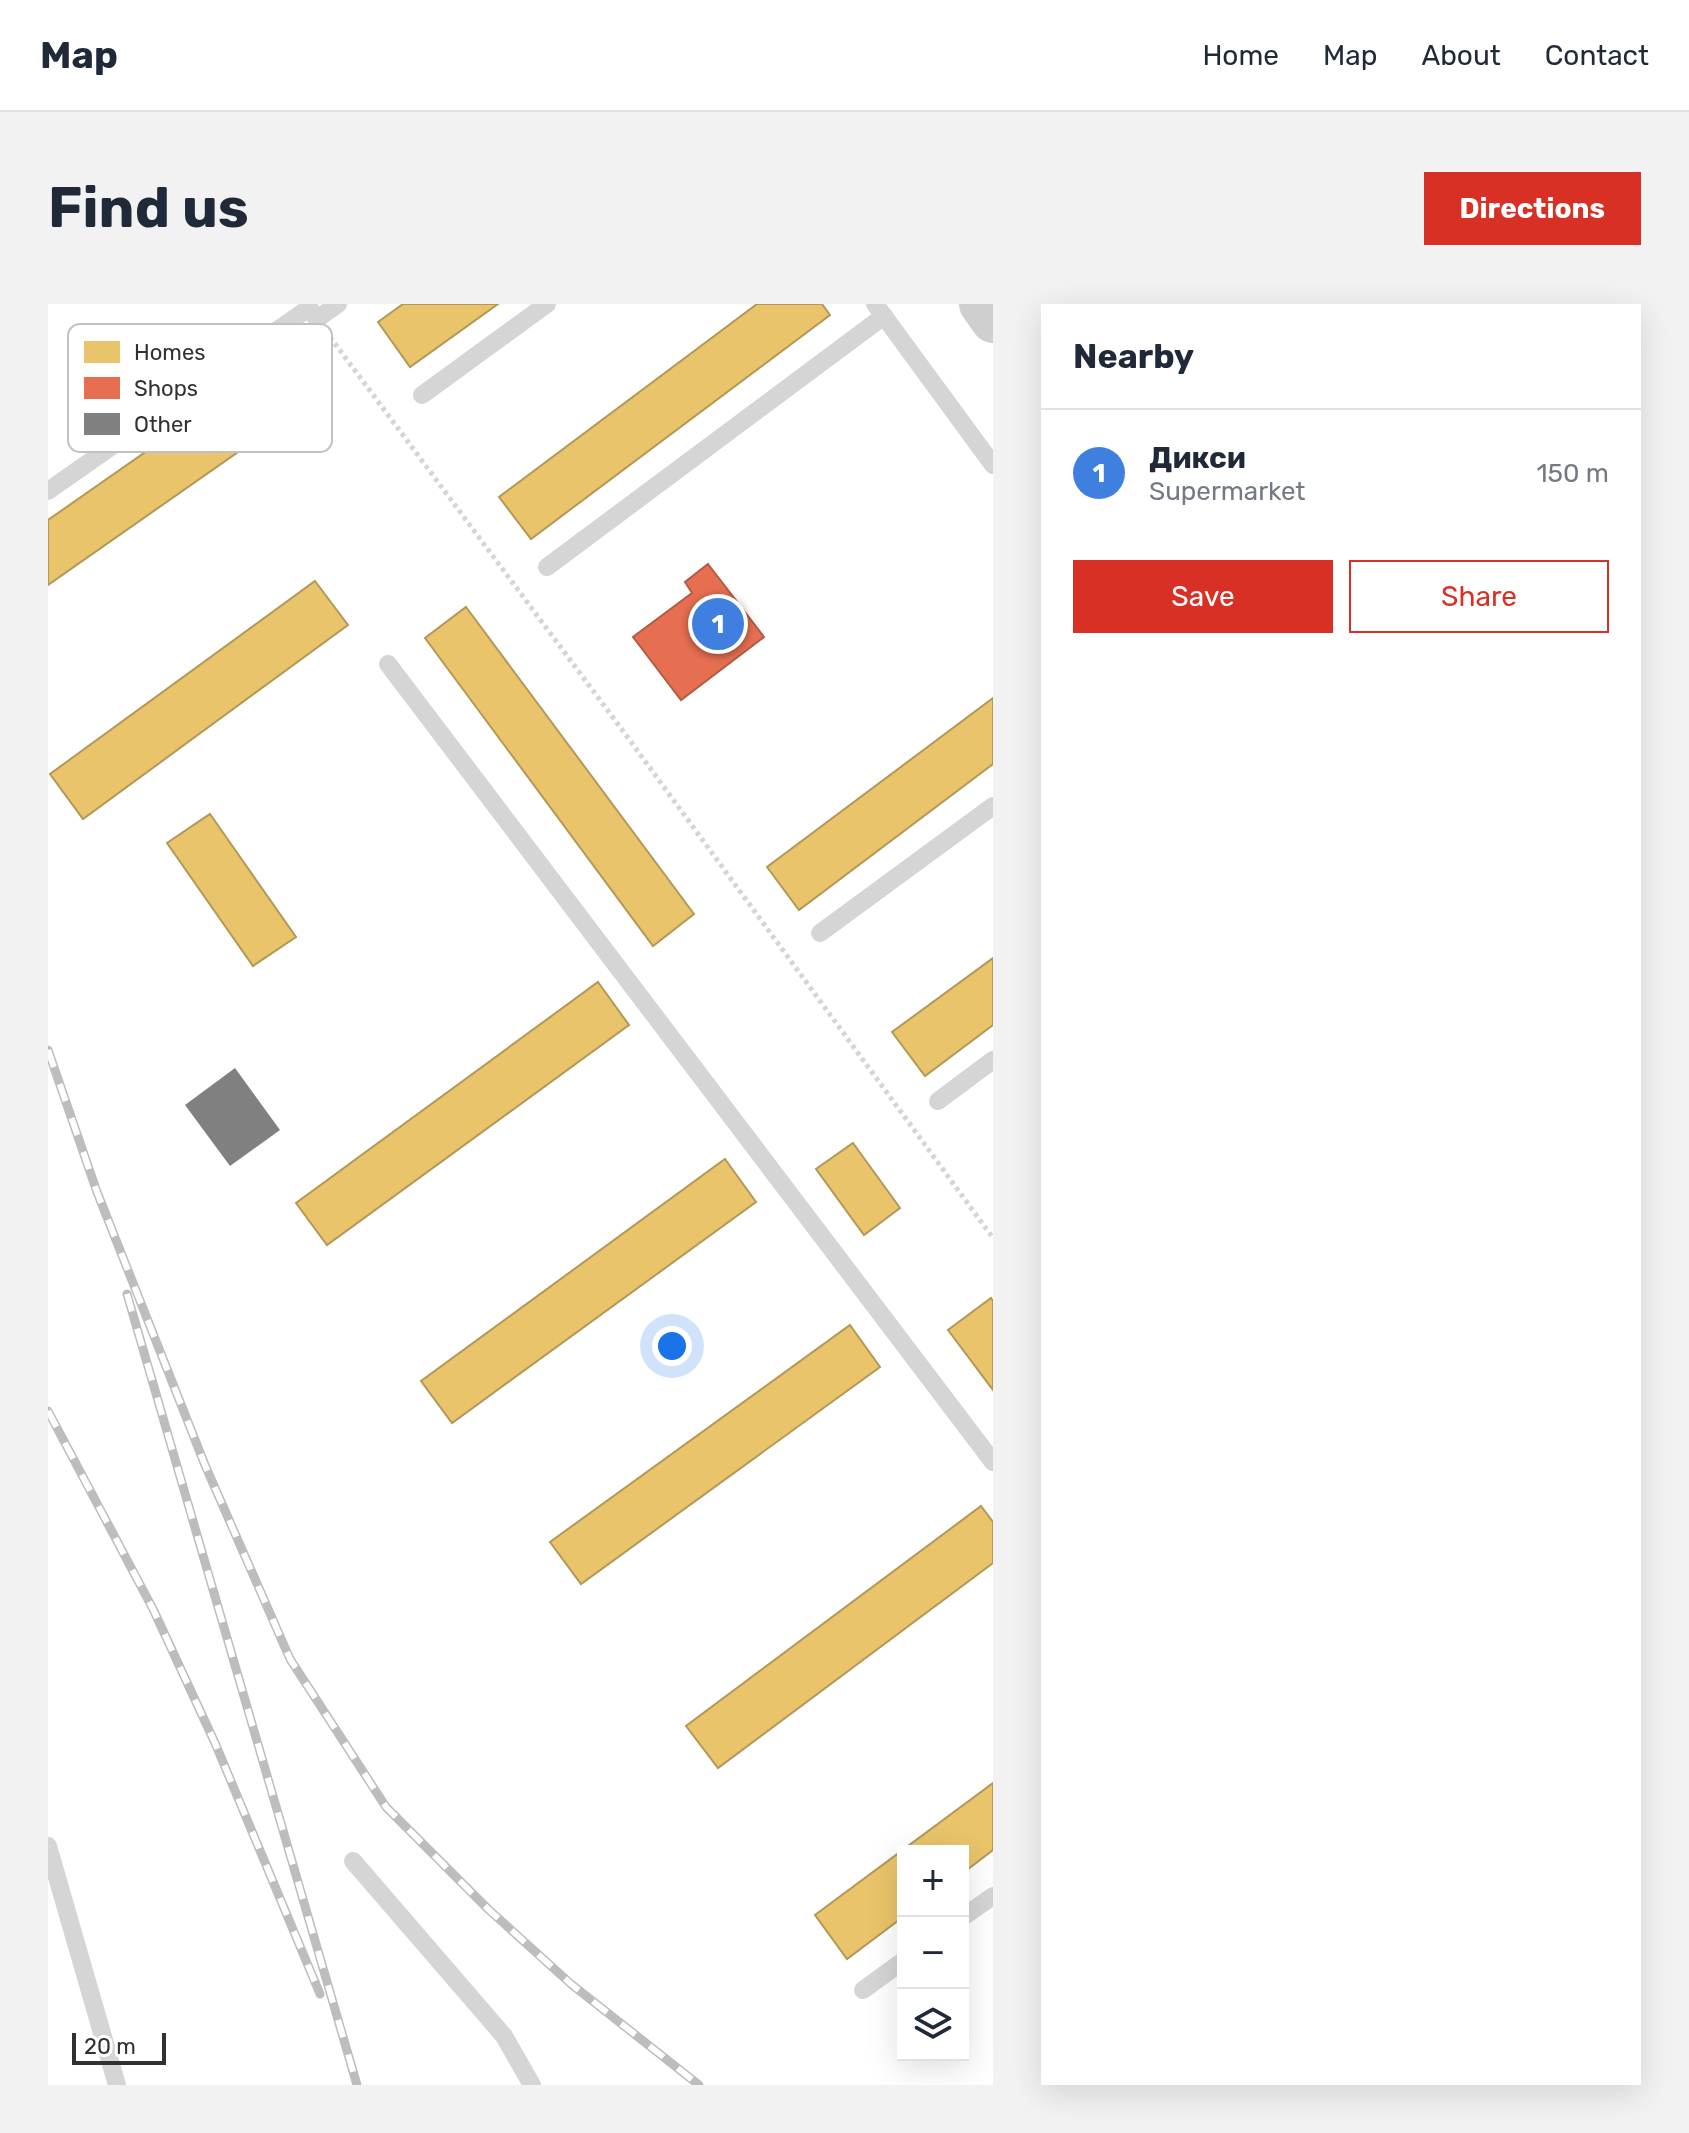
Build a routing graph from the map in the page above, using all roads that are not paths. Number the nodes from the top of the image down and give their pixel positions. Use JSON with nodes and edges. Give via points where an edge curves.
{"nodes":[{"id":1,"x":338,"y":304,"type":"edge"},
{"id":2,"x":547,"y":304,"type":"edge"},
{"id":3,"x":981,"y":304,"type":"edge"},
{"id":4,"x":880,"y":310,"type":"edge"},
{"id":5,"x":310,"y":311,"type":"edge"},
{"id":6,"x":993,"y":321,"type":"edge"},
{"id":7,"x":291,"y":324,"type":"edge"},
{"id":8,"x":422,"y":395,"type":"dead end"},
{"id":9,"x":105,"y":452,"type":"edge"},
{"id":10,"x":993,"y":465,"type":"edge"},
{"id":11,"x":48,"y":491,"type":"edge"},
{"id":12,"x":547,"y":567,"type":"dead end"},
{"id":13,"x":388,"y":664,"type":"dead end"},
{"id":14,"x":993,"y":806,"type":"edge"},
{"id":15,"x":820,"y":933,"type":"dead end"},
{"id":16,"x":993,"y":1060,"type":"edge"},
{"id":17,"x":938,"y":1101,"type":"dead end"},
{"id":18,"x":993,"y":1462,"type":"edge"},
{"id":19,"x":48,"y":1846,"type":"edge"},
{"id":20,"x":353,"y":1861,"type":"dead end"},
{"id":21,"x":993,"y":1896,"type":"edge"},
{"id":22,"x":969,"y":1913,"type":"edge"},
{"id":23,"x":897,"y":1965,"type":"edge"},
{"id":24,"x":863,"y":1990,"type":"dead end"},
{"id":25,"x":117,"y":2085,"type":"edge"},
{"id":26,"x":532,"y":2085,"type":"edge"}],
"edges":[{"from":1,"to":5,"type":"lane"},
{"from":2,"to":8,"type":"lane"},
{"from":3,"to":6,"type":"street"},
{"from":4,"to":10,"type":"lane"},
{"from":4,"to":12,"type":"lane"},
{"from":5,"to":7,"type":"lane"},
{"from":9,"to":11,"type":"lane"},
{"from":13,"to":18,"type":"lane"},
{"from":14,"to":15,"type":"lane"},
{"from":16,"to":17,"type":"lane"},
{"from":19,"to":25,"type":"lane"},
{"from":20,"to":26,"type":"lane","via":[[504,2036]]},
{"from":21,"to":22,"type":"lane"},
{"from":23,"to":24,"type":"lane"}]}
